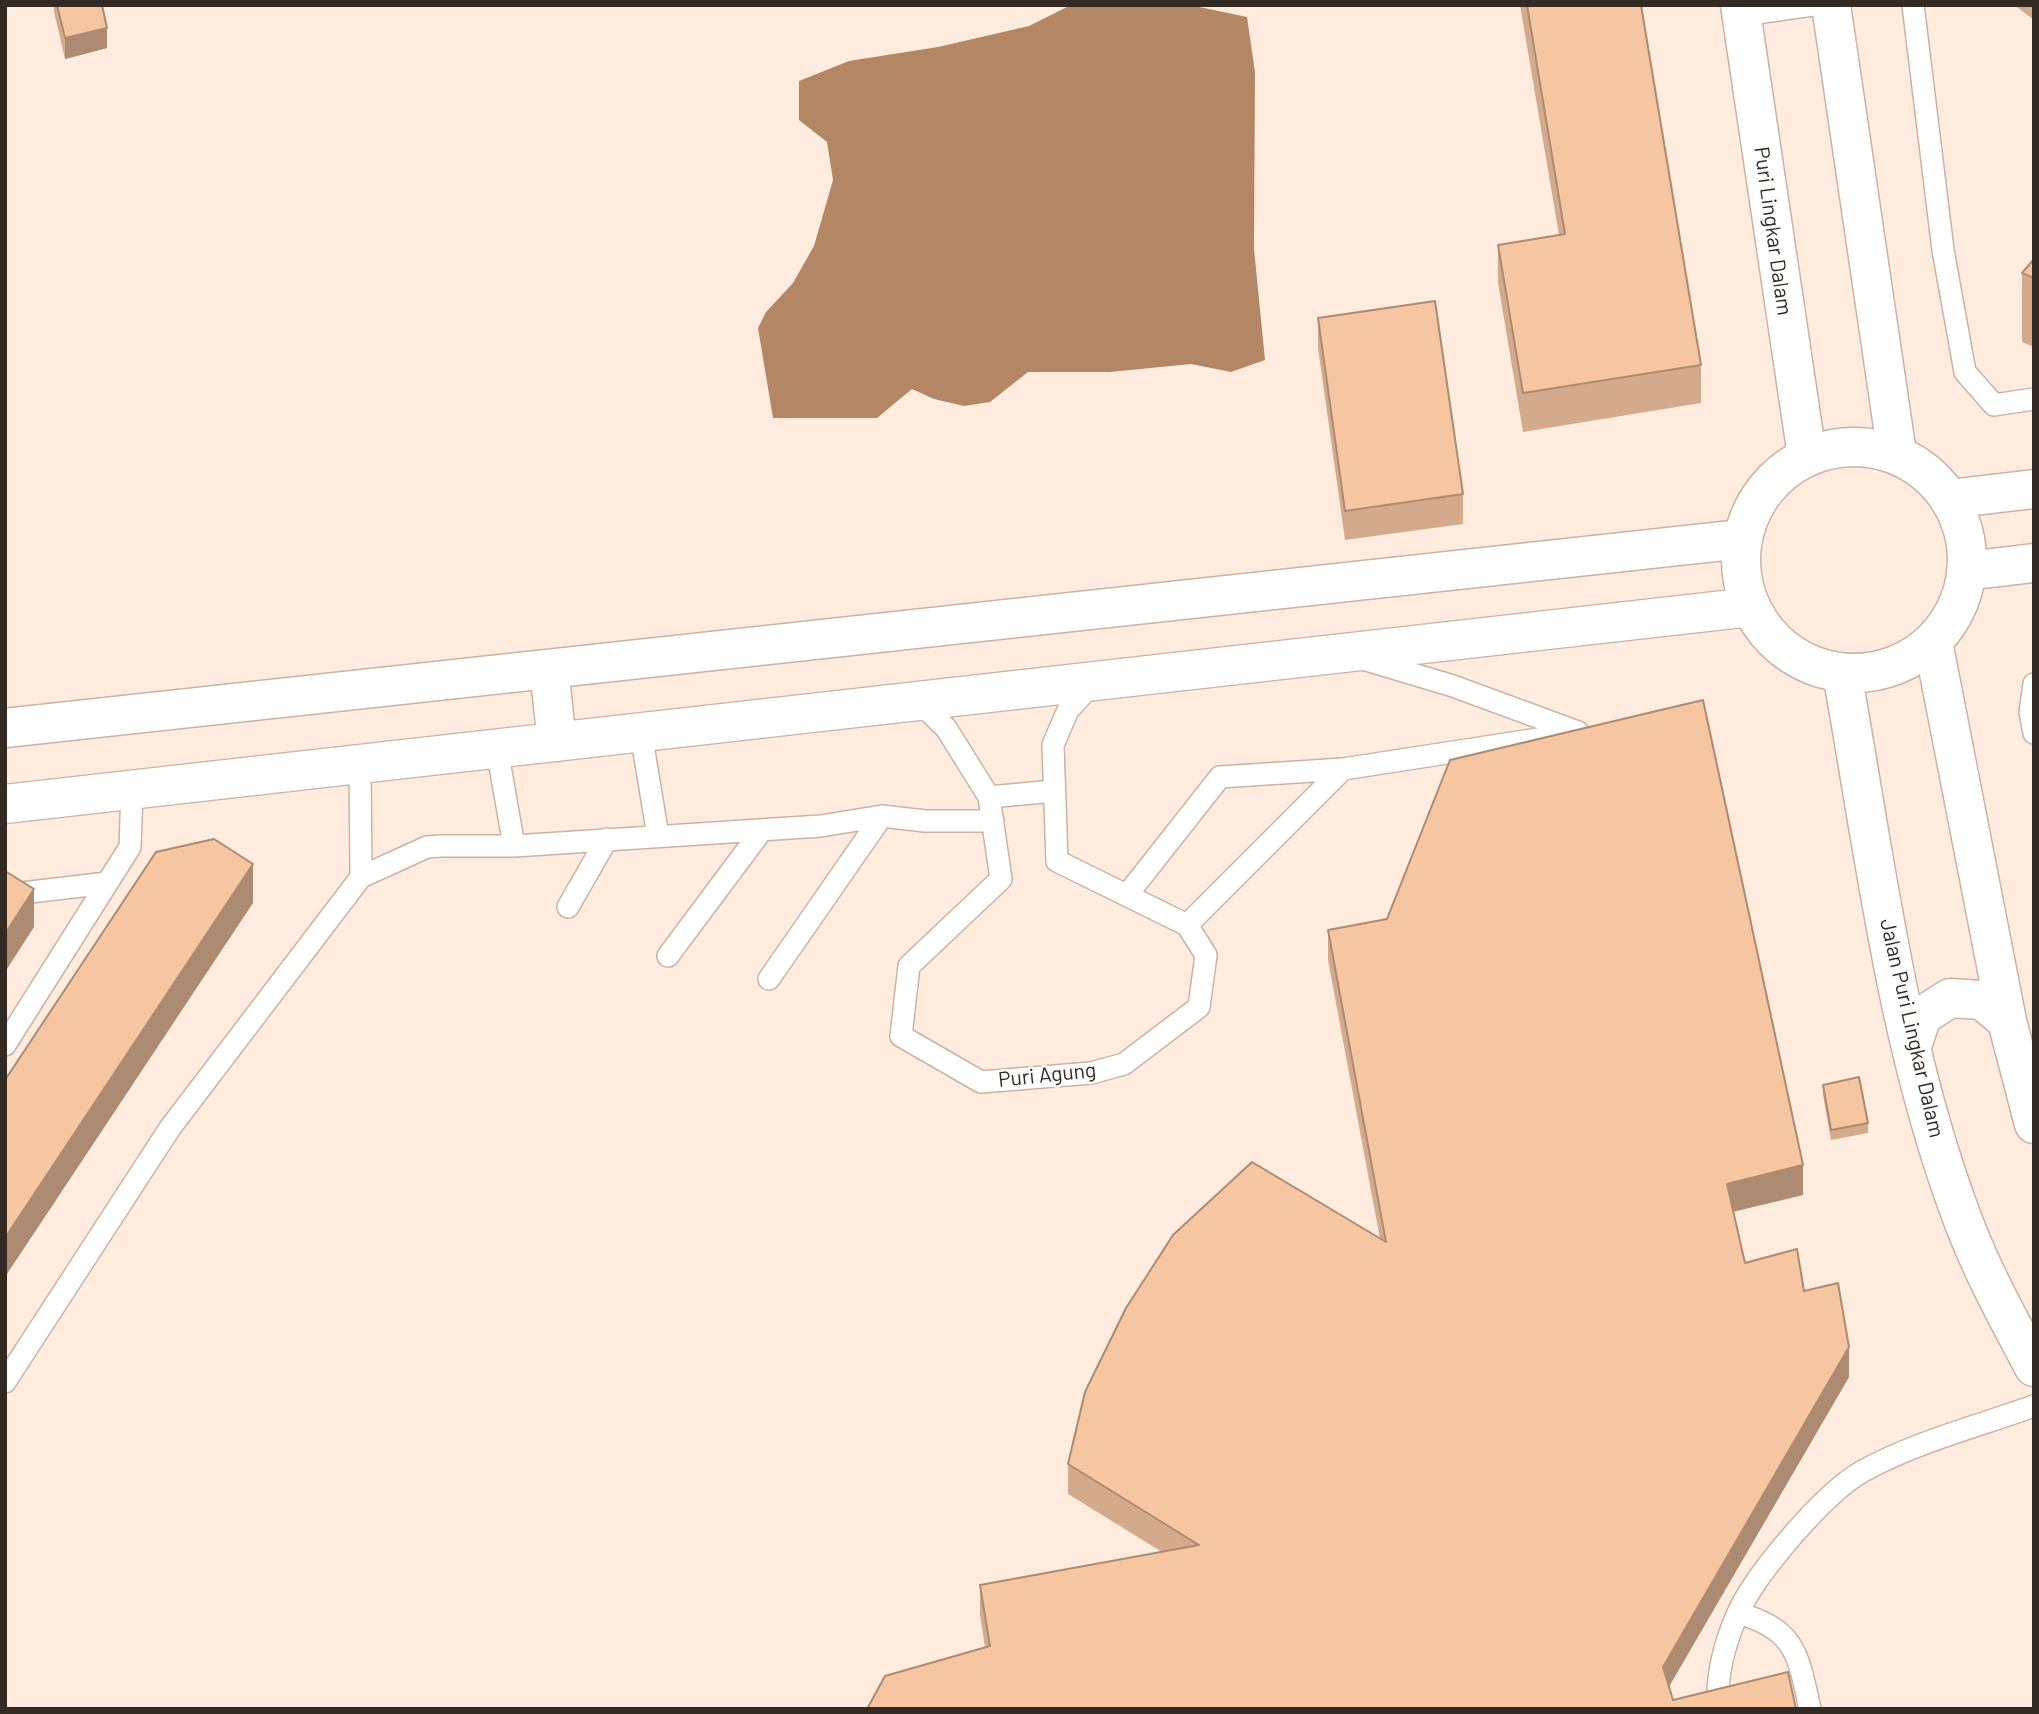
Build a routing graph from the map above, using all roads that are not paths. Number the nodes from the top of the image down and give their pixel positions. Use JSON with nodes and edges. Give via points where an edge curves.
{"nodes":[{"id":1,"x":1813,"y":5,"type":"edge"},
{"id":2,"x":1831,"y":5,"type":"edge"},
{"id":3,"x":1913,"y":5,"type":"edge"},
{"id":4,"x":1741,"y":10,"type":"edge"},
{"id":5,"x":2034,"y":400,"type":"edge"},
{"id":6,"x":1897,"y":454,"type":"junction"},
{"id":7,"x":1807,"y":456,"type":"junction"},
{"id":8,"x":2034,"y":489,"type":"edge"},
{"id":9,"x":1950,"y":499,"type":"junction"},
{"id":10,"x":1742,"y":539,"type":"junction"},
{"id":11,"x":2034,"y":563,"type":"edge"},
{"id":12,"x":1966,"y":571,"type":"junction"},
{"id":13,"x":1751,"y":607,"type":"junction"},
{"id":14,"x":1933,"y":642,"type":"junction"},
{"id":15,"x":1343,"y":653,"type":"junction"},
{"id":16,"x":549,"y":669,"type":"junction"},
{"id":17,"x":1842,"y":673,"type":"junction"},
{"id":18,"x":1096,"y":681,"type":"junction"},
{"id":19,"x":2034,"y":684,"type":"edge"},
{"id":20,"x":918,"y":701,"type":"junction"},
{"id":21,"x":5,"y":728,"type":"edge"},
{"id":22,"x":641,"y":733,"type":"junction"},
{"id":23,"x":2034,"y":733,"type":"edge"},
{"id":24,"x":557,"y":742,"type":"junction"},
{"id":25,"x":497,"y":749,"type":"junction"},
{"id":26,"x":360,"y":765,"type":"junction"},
{"id":27,"x":1343,"y":769,"type":"junction"},
{"id":28,"x":132,"y":790,"type":"junction"},
{"id":29,"x":1054,"y":791,"type":"junction"},
{"id":30,"x":989,"y":797,"type":"junction"},
{"id":31,"x":5,"y":804,"type":"edge"},
{"id":32,"x":882,"y":816,"type":"junction"},
{"id":33,"x":993,"y":821,"type":"junction"},
{"id":34,"x":762,"y":830,"type":"junction"},
{"id":35,"x":658,"y":836,"type":"junction"},
{"id":36,"x":607,"y":839,"type":"junction"},
{"id":37,"x":514,"y":846,"type":"junction"},
{"id":38,"x":362,"y":877,"type":"junction"},
{"id":39,"x":107,"y":883,"type":"junction"},
{"id":40,"x":5,"y":895,"type":"edge"},
{"id":41,"x":1127,"y":895,"type":"junction"},
{"id":42,"x":568,"y":907,"type":"dead end"},
{"id":43,"x":1187,"y":925,"type":"junction"},
{"id":44,"x":668,"y":956,"type":"dead end"},
{"id":45,"x":769,"y":979,"type":"dead end"},
{"id":46,"x":2007,"y":1021,"type":"junction"},
{"id":47,"x":5,"y":1045,"type":"edge"},
{"id":48,"x":1912,"y":1046,"type":"junction"},
{"id":49,"x":2034,"y":1124,"type":"edge"},
{"id":50,"x":2034,"y":1367,"type":"edge"},
{"id":51,"x":5,"y":1381,"type":"edge"},
{"id":52,"x":2034,"y":1406,"type":"edge"},
{"id":53,"x":1738,"y":1613,"type":"junction"},
{"id":54,"x":1718,"y":1709,"type":"edge"},
{"id":55,"x":1810,"y":1709,"type":"edge"}],
"edges":[{"from":1,"to":4,"type":"lane"},
{"from":2,"to":6,"type":"street"},
{"from":3,"to":5,"type":"lane","via":[[1943,250],[1965,372],[1994,405]]},
{"from":4,"to":7,"type":"street","name":"Puri Lingkar Dalam"},
{"from":6,"to":7,"type":"street","via":[[1867,447],[1836,447]]},
{"from":6,"to":9,"type":"street","via":[[1935,480]]},
{"from":7,"to":10,"type":"street","via":[[1764,490]]},
{"from":8,"to":9,"type":"street"},
{"from":9,"to":12,"type":"street","via":[[1961,521]]},
{"from":10,"to":13,"type":"street","via":[[1742,574]]},
{"from":10,"to":16,"type":"street"},
{"from":11,"to":12,"type":"street"},
{"from":12,"to":14,"type":"street","via":[[1957,609]]},
{"from":13,"to":15,"type":"street"},
{"from":13,"to":17,"type":"street","via":[[1766,632],[1788,652],[1814,666]]},
{"from":14,"to":17,"type":"street","via":[[1907,661],[1875,672]]},
{"from":14,"to":46,"type":"street"},
{"from":15,"to":18,"type":"street"},
{"from":15,"to":27,"type":"lane","via":[[1580,733]]},
{"from":16,"to":21,"type":"street"},
{"from":16,"to":24,"type":"street"},
{"from":17,"to":48,"type":"street","name":"Jalan Puri Lingkar Dalam"},
{"from":18,"to":20,"type":"street"},
{"from":18,"to":29,"type":"lane","via":[[1068,710],[1053,745]]},
{"from":19,"to":23,"type":"lane","via":[[2030,712]]},
{"from":20,"to":22,"type":"street"},
{"from":20,"to":30,"type":"lane","name":"Puri Agung","via":[[946,728]]},
{"from":22,"to":24,"type":"street"},
{"from":22,"to":35,"type":"lane"},
{"from":24,"to":25,"type":"street"},
{"from":25,"to":26,"type":"street"},
{"from":25,"to":37,"type":"lane"},
{"from":26,"to":28,"type":"street"},
{"from":26,"to":38,"type":"lane"},
{"from":27,"to":41,"type":"lane","via":[[1220,777]]},
{"from":27,"to":43,"type":"lane"},
{"from":28,"to":31,"type":"street"},
{"from":28,"to":39,"type":"lane","via":[[130,847]]},
{"from":29,"to":30,"type":"lane"},
{"from":29,"to":41,"type":"lane","via":[[1057,861]]},
{"from":30,"to":33,"type":"lane","name":"Puri Agung"},
{"from":32,"to":33,"type":"lane"},
{"from":32,"to":34,"type":"lane"},
{"from":32,"to":45,"type":"lane"},
{"from":33,"to":43,"type":"lane","name":"Puri Agung","via":[[1001,879],[909,966],[901,1036],[981,1082],[1091,1073],[1124,1064],[1199,1007],[1206,955]]},
{"from":34,"to":35,"type":"lane"},
{"from":34,"to":44,"type":"lane"},
{"from":35,"to":36,"type":"lane"},
{"from":36,"to":37,"type":"lane"},
{"from":36,"to":42,"type":"lane"},
{"from":37,"to":38,"type":"lane","via":[[427,848]]},
{"from":38,"to":51,"type":"lane","via":[[170,1128]]},
{"from":39,"to":40,"type":"lane"},
{"from":39,"to":47,"type":"lane"},
{"from":41,"to":43,"type":"lane"},
{"from":46,"to":48,"type":"street","via":[[1982,1000],[1950,998],[1922,1016]]},
{"from":46,"to":49,"type":"street"},
{"from":48,"to":50,"type":"street","name":"Jalan Puri Lingkar Dalam","via":[[1963,1222]]},
{"from":52,"to":53,"type":"lane","via":[[1863,1472],[1821,1504],[1780,1551]]},
{"from":53,"to":54,"type":"lane","via":[[1723,1653]]},
{"from":53,"to":55,"type":"lane","via":[[1768,1622],[1784,1635],[1802,1674]]}]}
